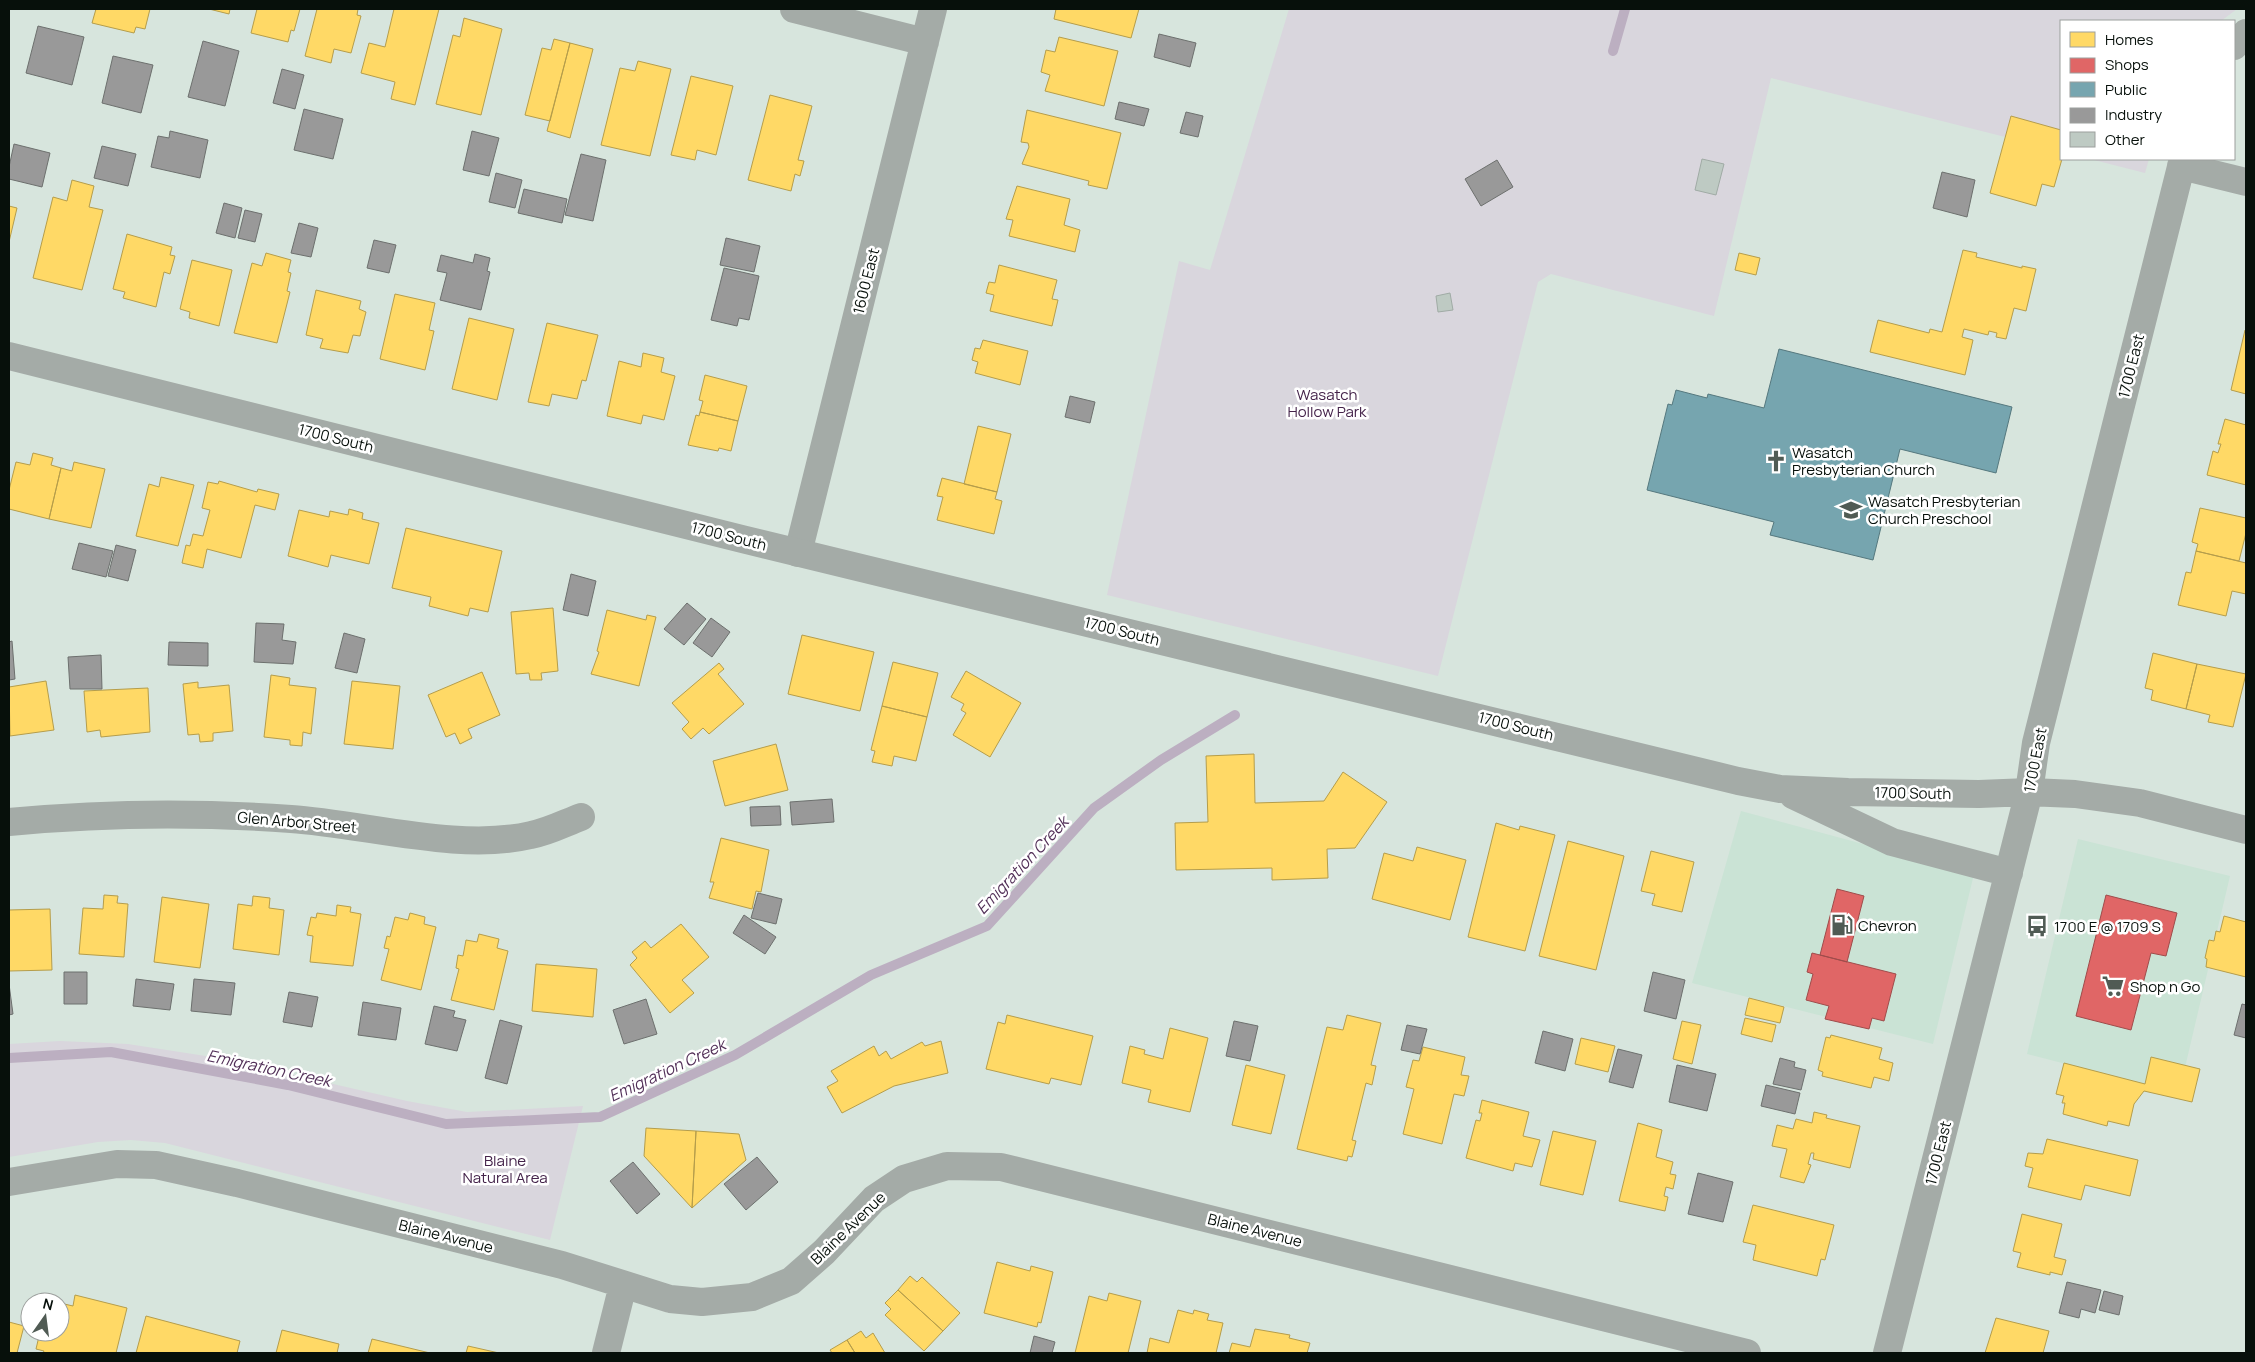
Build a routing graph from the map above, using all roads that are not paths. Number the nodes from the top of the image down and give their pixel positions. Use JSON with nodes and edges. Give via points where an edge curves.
{"nodes":[{"id":1,"x":794,"y":9,"type":"edge"},
{"id":2,"x":933,"y":9,"type":"edge"},
{"id":3,"x":2246,"y":33,"type":"edge"},
{"id":4,"x":925,"y":42,"type":"junction"},
{"id":5,"x":2235,"y":45,"type":"edge"},
{"id":6,"x":2182,"y":162,"type":"edge"},
{"id":7,"x":2246,"y":182,"type":"edge"},
{"id":8,"x":9,"y":356,"type":"edge"},
{"id":9,"x":798,"y":553,"type":"junction"},
{"id":10,"x":1780,"y":790,"type":"junction"},
{"id":11,"x":2029,"y":792,"type":"junction"},
{"id":12,"x":581,"y":817,"type":"dead end"},
{"id":13,"x":9,"y":822,"type":"edge"},
{"id":14,"x":2246,"y":830,"type":"edge"},
{"id":15,"x":2009,"y":873,"type":"junction"},
{"id":16,"x":9,"y":1182,"type":"edge"},
{"id":17,"x":623,"y":1285,"type":"junction"},
{"id":18,"x":606,"y":1353,"type":"edge"},
{"id":19,"x":1747,"y":1353,"type":"edge"},
{"id":20,"x":1887,"y":1353,"type":"edge"}],
"edges":[{"from":1,"to":4,"type":"street"},
{"from":2,"to":4,"type":"street","name":"1600 East"},
{"from":3,"to":5,"type":"street"},
{"from":4,"to":9,"type":"street","name":"1600 East"},
{"from":6,"to":7,"type":"street"},
{"from":6,"to":11,"type":"street","name":"1700 East","via":[[2036,743]]},
{"from":8,"to":9,"type":"street","name":"1700 South"},
{"from":9,"to":10,"type":"street","name":"1700 South"},
{"from":10,"to":11,"type":"street","name":"1700 South"},
{"from":10,"to":15,"type":"street","via":[[1892,842]]},
{"from":11,"to":14,"type":"street","name":"1700 South","via":[[2075,794],[2140,803]]},
{"from":11,"to":15,"type":"street","name":"1700 East"},
{"from":12,"to":13,"type":"street","name":"Glen Arbor Street","via":[[532,835],[496,840],[459,840],[293,819],[193,814],[75,816]]},
{"from":15,"to":20,"type":"street","name":"1700 East"},
{"from":16,"to":17,"type":"street","name":"Blaine Avenue","via":[[117,1164],[156,1165],[237,1182],[552,1263]]},
{"from":17,"to":18,"type":"street"},
{"from":17,"to":19,"type":"street","name":"Blaine Avenue","via":[[670,1299],[694,1301],[752,1297],[791,1281],[824,1252],[874,1199],[904,1179],[947,1166],[1001,1167]]}]}
